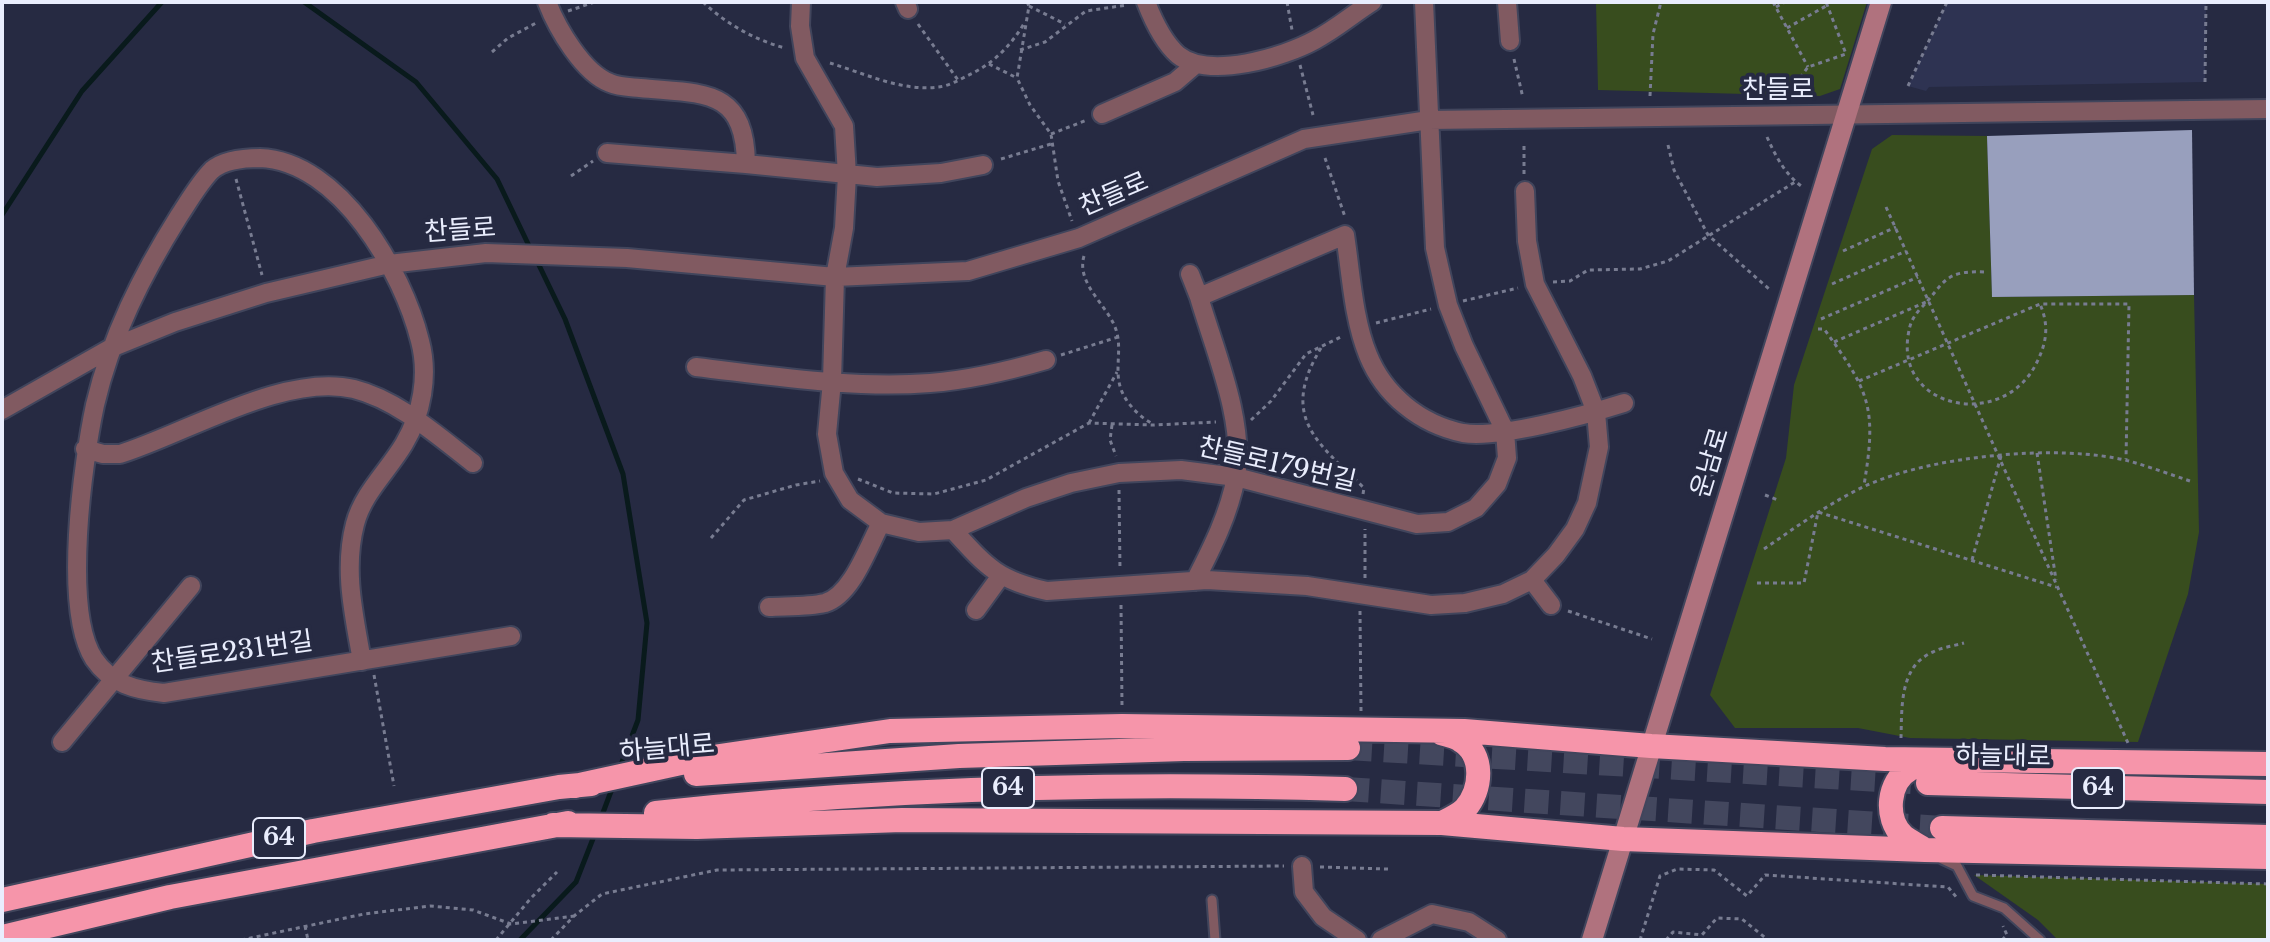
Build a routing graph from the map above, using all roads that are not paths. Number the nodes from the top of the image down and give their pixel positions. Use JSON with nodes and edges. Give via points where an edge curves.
{"nodes":[{"id":1,"x":801,"y":2,"type":"edge"},
{"id":2,"x":1372,"y":2,"type":"edge"},
{"id":3,"x":1424,"y":2,"type":"edge"},
{"id":4,"x":1507,"y":2,"type":"edge"},
{"id":5,"x":1881,"y":2,"type":"edge"},
{"id":6,"x":1141,"y":3,"type":"edge"},
{"id":7,"x":552,"y":10,"type":"edge"},
{"id":8,"x":1510,"y":41,"type":"road end"},
{"id":9,"x":1196,"y":64,"type":"junction"},
{"id":10,"x":2268,"y":109,"type":"edge"},
{"id":11,"x":1102,"y":114,"type":"road end"},
{"id":12,"x":1845,"y":116,"type":"junction"},
{"id":13,"x":1429,"y":120,"type":"junction"},
{"id":14,"x":607,"y":153,"type":"road end"},
{"id":15,"x":746,"y":164,"type":"junction"},
{"id":16,"x":983,"y":165,"type":"road end"},
{"id":17,"x":847,"y":175,"type":"junction"},
{"id":18,"x":1525,"y":191,"type":"road end"},
{"id":19,"x":389,"y":264,"type":"junction"},
{"id":20,"x":1190,"y":274,"type":"dead end"},
{"id":21,"x":835,"y":277,"type":"junction"},
{"id":22,"x":1199,"y":297,"type":"junction"},
{"id":23,"x":111,"y":348,"type":"junction"},
{"id":24,"x":1046,"y":360,"type":"road end"},
{"id":25,"x":696,"y":367,"type":"dead end"},
{"id":26,"x":832,"y":381,"type":"junction"},
{"id":27,"x":1624,"y":403,"type":"dead end"},
{"id":28,"x":2,"y":410,"type":"edge"},
{"id":29,"x":1596,"y":412,"type":"junction"},
{"id":30,"x":416,"y":420,"type":"junction"},
{"id":31,"x":1505,"y":431,"type":"junction"},
{"id":32,"x":85,"y":449,"type":"junction"},
{"id":33,"x":473,"y":463,"type":"dead end"},
{"id":34,"x":1236,"y":477,"type":"junction"},
{"id":35,"x":881,"y":523,"type":"junction"},
{"id":36,"x":953,"y":530,"type":"junction"},
{"id":37,"x":1000,"y":577,"type":"junction"},
{"id":38,"x":1532,"y":580,"type":"junction"},
{"id":39,"x":1195,"y":581,"type":"junction"},
{"id":40,"x":191,"y":586,"type":"dead end"},
{"id":41,"x":1551,"y":605,"type":"road end"},
{"id":42,"x":769,"y":607,"type":"dead end"},
{"id":43,"x":976,"y":610,"type":"dead end"},
{"id":44,"x":511,"y":636,"type":"dead end"},
{"id":45,"x":367,"y":660,"type":"junction"},
{"id":46,"x":114,"y":680,"type":"junction"},
{"id":47,"x":1432,"y":730,"type":"junction"},
{"id":48,"x":62,"y":742,"type":"dead end"},
{"id":49,"x":1651,"y":746,"type":"junction"},
{"id":50,"x":1348,"y":748,"type":"tunnel mouth"},
{"id":51,"x":1939,"y":760,"type":"junction"},
{"id":52,"x":2268,"y":764,"type":"edge"},
{"id":53,"x":684,"y":768,"type":"junction"},
{"id":54,"x":1928,"y":783,"type":"tunnel mouth"},
{"id":55,"x":1345,"y":789,"type":"tunnel mouth"},
{"id":56,"x":2268,"y":792,"type":"edge"},
{"id":57,"x":669,"y":819,"type":"junction"},
{"id":58,"x":1442,"y":823,"type":"junction"},
{"id":59,"x":1942,"y":828,"type":"tunnel mouth"},
{"id":60,"x":2268,"y":837,"type":"edge"},
{"id":61,"x":1623,"y":839,"type":"junction"},
{"id":62,"x":1925,"y":850,"type":"junction"},
{"id":63,"x":2268,"y":857,"type":"edge"},
{"id":64,"x":1302,"y":866,"type":"road end"},
{"id":65,"x":2,"y":900,"type":"edge"},
{"id":66,"x":1212,"y":900,"type":"dead end"},
{"id":67,"x":2,"y":937,"type":"edge"},
{"id":68,"x":1215,"y":940,"type":"edge"},
{"id":69,"x":1357,"y":940,"type":"edge"},
{"id":70,"x":1381,"y":940,"type":"edge"},
{"id":71,"x":1497,"y":940,"type":"edge"},
{"id":72,"x":1592,"y":940,"type":"edge"},
{"id":73,"x":2040,"y":940,"type":"edge"}],
"edges":[{"from":1,"to":17,"type":"street","name":"찬들로179번길","via":[[805,58],[844,126]]},
{"from":2,"to":9,"type":"street","via":[[1288,53],[1237,64]]},
{"from":3,"to":13,"type":"street","name":"찬들로179번길"},
{"from":4,"to":8,"type":"street"},
{"from":5,"to":12,"type":"street","name":"운남로"},
{"from":6,"to":9,"type":"street","via":[[1168,44]]},
{"from":7,"to":15,"type":"street","via":[[570,45],[609,83],[716,97],[728,106],[746,139]]},
{"from":9,"to":11,"type":"street","via":[[1175,82]]},
{"from":10,"to":12,"type":"street","name":"찬들로"},
{"from":12,"to":13,"type":"street","name":"찬들로"},
{"from":12,"to":49,"type":"street","name":"운남로"},
{"from":13,"to":21,"type":"street","name":"찬들로","via":[[1304,139],[1079,238],[968,271]]},
{"from":13,"to":31,"type":"street","name":"찬들로179번길","via":[[1435,248],[1448,305]]},
{"from":14,"to":15,"type":"street"},
{"from":15,"to":17,"type":"street"},
{"from":16,"to":17,"type":"street","via":[[941,173]]},
{"from":17,"to":21,"type":"street","name":"찬들로179번길"},
{"from":18,"to":29,"type":"street","via":[[1535,284]]},
{"from":19,"to":21,"type":"street","name":"찬들로","via":[[486,253]]},
{"from":19,"to":23,"type":"street","name":"찬들로","via":[[266,293]]},
{"from":19,"to":23,"type":"street","via":[[357,216],[303,169],[274,159],[243,157],[214,168],[195,192],[151,259]]},
{"from":19,"to":30,"type":"street","via":[[421,343],[424,371]]},
{"from":20,"to":22,"type":"street"},
{"from":21,"to":26,"type":"street","name":"찬들로179번길"},
{"from":22,"to":31,"type":"street","via":[[1346,228],[1355,304],[1367,354],[1381,379],[1402,405],[1431,422],[1463,433]]},
{"from":22,"to":34,"type":"street","via":[[1233,411]]},
{"from":23,"to":28,"type":"street","name":"찬들로"},
{"from":23,"to":32,"type":"street"},
{"from":24,"to":26,"type":"street","via":[[930,383]]},
{"from":25,"to":26,"type":"street"},
{"from":26,"to":35,"type":"street","name":"찬들로179번길","via":[[827,434],[834,473],[850,500]]},
{"from":27,"to":29,"type":"street"},
{"from":29,"to":31,"type":"street"},
{"from":29,"to":38,"type":"street","via":[[1599,447],[1587,503],[1575,529]]},
{"from":30,"to":32,"type":"street","via":[[355,389],[304,387],[120,454]]},
{"from":30,"to":33,"type":"street"},
{"from":30,"to":45,"type":"street","via":[[355,522],[350,594]]},
{"from":31,"to":34,"type":"street","name":"찬들로179번길","via":[[1507,458],[1497,484],[1476,508],[1448,522],[1417,524]]},
{"from":32,"to":46,"type":"street","via":[[80,612],[93,658]]},
{"from":34,"to":36,"type":"street","name":"찬들로179번길","via":[[1181,470],[1119,473],[1026,498]]},
{"from":34,"to":39,"type":"street","via":[[1226,514]]},
{"from":35,"to":36,"type":"street","name":"찬들로179번길","via":[[919,532]]},
{"from":35,"to":42,"type":"street","via":[[838,597]]},
{"from":36,"to":37,"type":"street"},
{"from":37,"to":39,"type":"street","via":[[1047,591]]},
{"from":37,"to":43,"type":"street"},
{"from":38,"to":39,"type":"street","via":[[1503,594],[1431,605],[1307,586]]},
{"from":38,"to":41,"type":"street"},
{"from":40,"to":46,"type":"street"},
{"from":44,"to":45,"type":"street","name":"찬들로231번길"},
{"from":45,"to":46,"type":"street","name":"찬들로231번길","via":[[164,693],[135,690]]},
{"from":46,"to":48,"type":"street"},
{"from":47,"to":49,"type":"highway"},
{"from":47,"to":53,"type":"highway","via":[[1122,726],[890,731]]},
{"from":47,"to":58,"type":"highway","via":[[1461,740],[1478,766],[1474,797]]},
{"from":49,"to":51,"type":"highway"},
{"from":49,"to":61,"type":"street","name":"운남로"},
{"from":50,"to":53,"type":"highway","name":"하늘대로","number":"64"},
{"from":51,"to":52,"type":"highway"},
{"from":51,"to":62,"type":"highway","via":[[1910,768],[1891,795],[1901,835]]},
{"from":53,"to":65,"type":"highway","number":"64","via":[[313,831]]},
{"from":54,"to":56,"type":"highway","name":"하늘대로","number":"64"},
{"from":55,"to":57,"type":"highway","number":"64","via":[[932,790]]},
{"from":57,"to":58,"type":"highway"},
{"from":57,"to":67,"type":"highway","number":"64","via":[[548,825],[170,897]]},
{"from":58,"to":61,"type":"highway"},
{"from":59,"to":60,"type":"highway","number":"64"},
{"from":61,"to":62,"type":"highway"},
{"from":61,"to":72,"type":"street","name":"운남로"},
{"from":62,"to":63,"type":"highway"},
{"from":62,"to":73,"type":"lane","via":[[1957,866],[1973,896],[2004,908]]},
{"from":64,"to":69,"type":"street","via":[[1304,892],[1323,917]]},
{"from":66,"to":68,"type":"lane"},
{"from":70,"to":71,"type":"street","via":[[1432,914],[1469,922]]}]}
